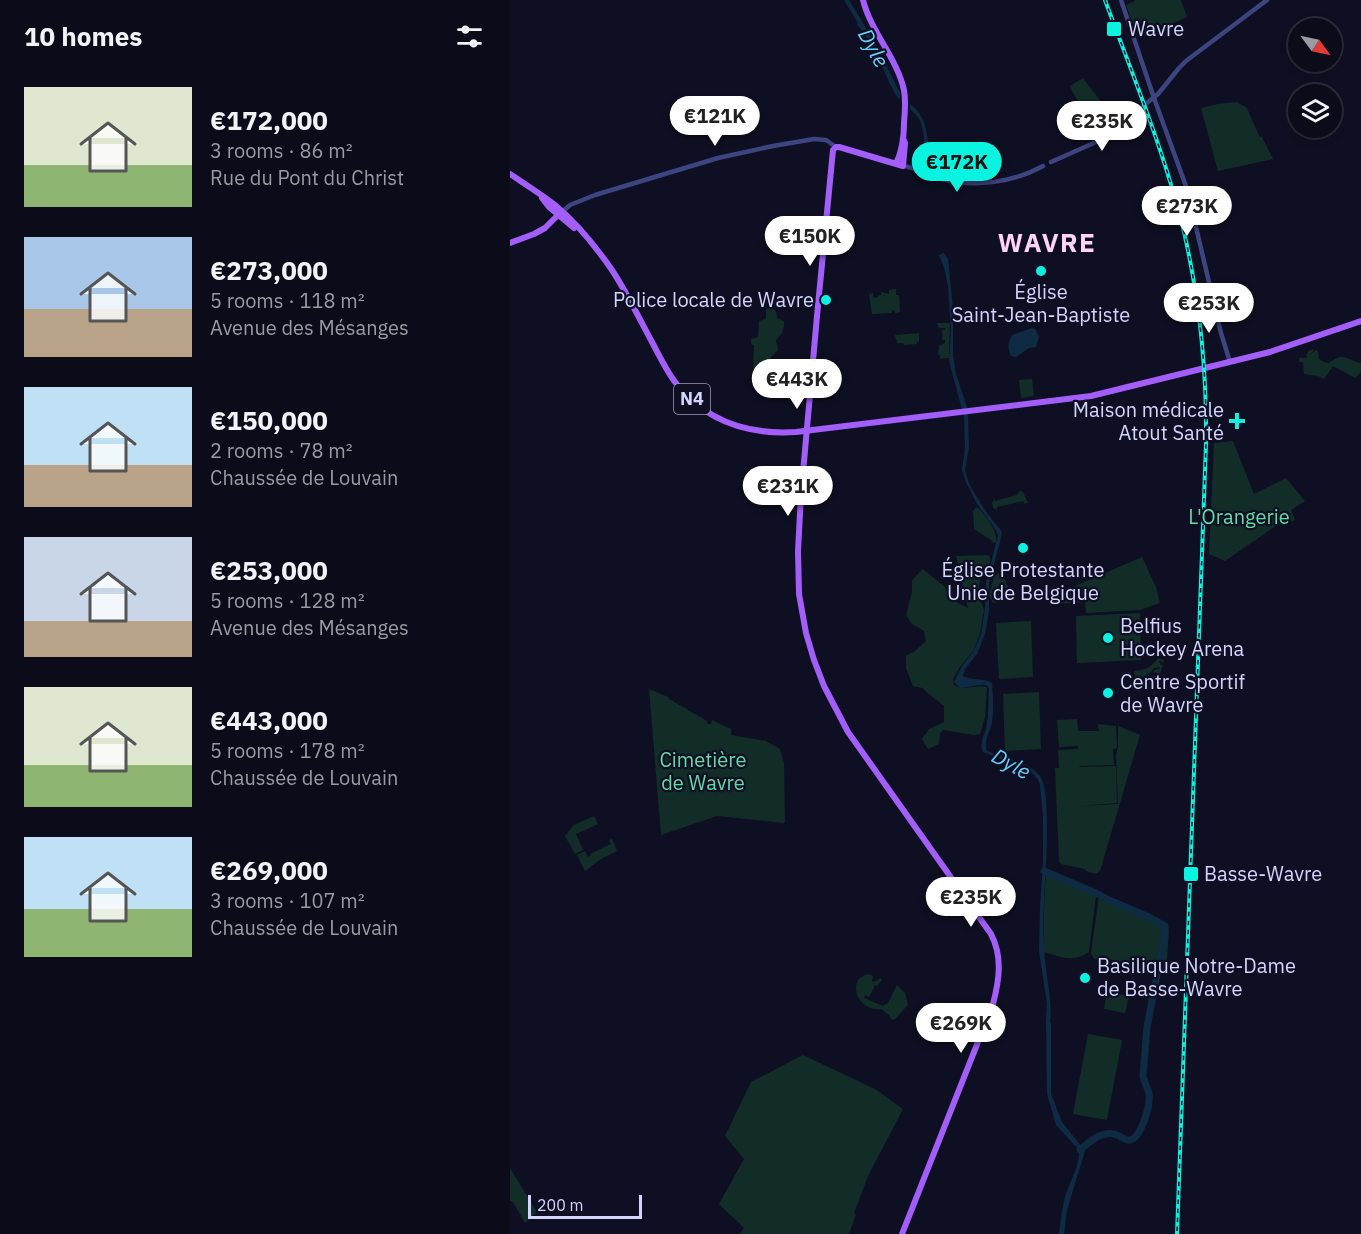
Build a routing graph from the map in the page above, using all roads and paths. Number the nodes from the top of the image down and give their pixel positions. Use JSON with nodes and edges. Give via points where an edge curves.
{"nodes":[{"id":1,"x":863,"y":0,"type":"edge"},
{"id":2,"x":1121,"y":0,"type":"edge"},
{"id":3,"x":1268,"y":0,"type":"edge"},
{"id":4,"x":1156,"y":96,"type":"junction"},
{"id":5,"x":903,"y":138,"type":"junction"},
{"id":6,"x":836,"y":147,"type":"junction"},
{"id":7,"x":896,"y":164,"type":"junction"},
{"id":8,"x":903,"y":166,"type":"junction"},
{"id":9,"x":510,"y":174,"type":"edge"},
{"id":10,"x":561,"y":213,"type":"junction"},
{"id":11,"x":566,"y":222,"type":"junction"},
{"id":12,"x":545,"y":228,"type":"junction"},
{"id":13,"x":584,"y":236,"type":"junction"},
{"id":14,"x":510,"y":243,"type":"edge"},
{"id":15,"x":1361,"y":321,"type":"edge"},
{"id":16,"x":1230,"y":362,"type":"junction"},
{"id":17,"x":807,"y":431,"type":"junction"},
{"id":18,"x":902,"y":1234,"type":"edge"}],
"edges":[{"from":1,"to":5,"type":"main road","via":[[902,83]]},
{"from":2,"to":4,"type":"street"},
{"from":3,"to":4,"type":"street","via":[[1184,64]]},
{"from":4,"to":8,"type":"street","via":[[1096,142],[1019,177],[973,183],[948,181]]},
{"from":4,"to":16,"type":"street","via":[[1187,189]]},
{"from":5,"to":7,"type":"main road"},
{"from":5,"to":8,"type":"main road"},
{"from":6,"to":7,"type":"main road"},
{"from":6,"to":10,"type":"street","via":[[826,140],[813,139],[727,156],[619,187],[570,205]]},
{"from":6,"to":17,"type":"main road"},
{"from":7,"to":8,"type":"main road"},
{"from":9,"to":10,"type":"main road","number":"N4"},
{"from":10,"to":11,"type":"main road","number":"N4"},
{"from":10,"to":12,"type":"main road"},
{"from":10,"to":13,"type":"main road","number":"N4"},
{"from":11,"to":12,"type":"main road"},
{"from":11,"to":13,"type":"main road","number":"N4"},
{"from":12,"to":14,"type":"main road"},
{"from":13,"to":17,"type":"main road","number":"N4","via":[[612,270],[674,381],[700,407],[753,430]]},
{"from":15,"to":16,"type":"main road","number":"N4"},
{"from":16,"to":17,"type":"main road","number":"N4","via":[[1084,398]]},
{"from":17,"to":18,"type":"main road","via":[[798,574],[801,609],[814,660],[848,732],[991,934],[998,954],[993,1004]]}]}
